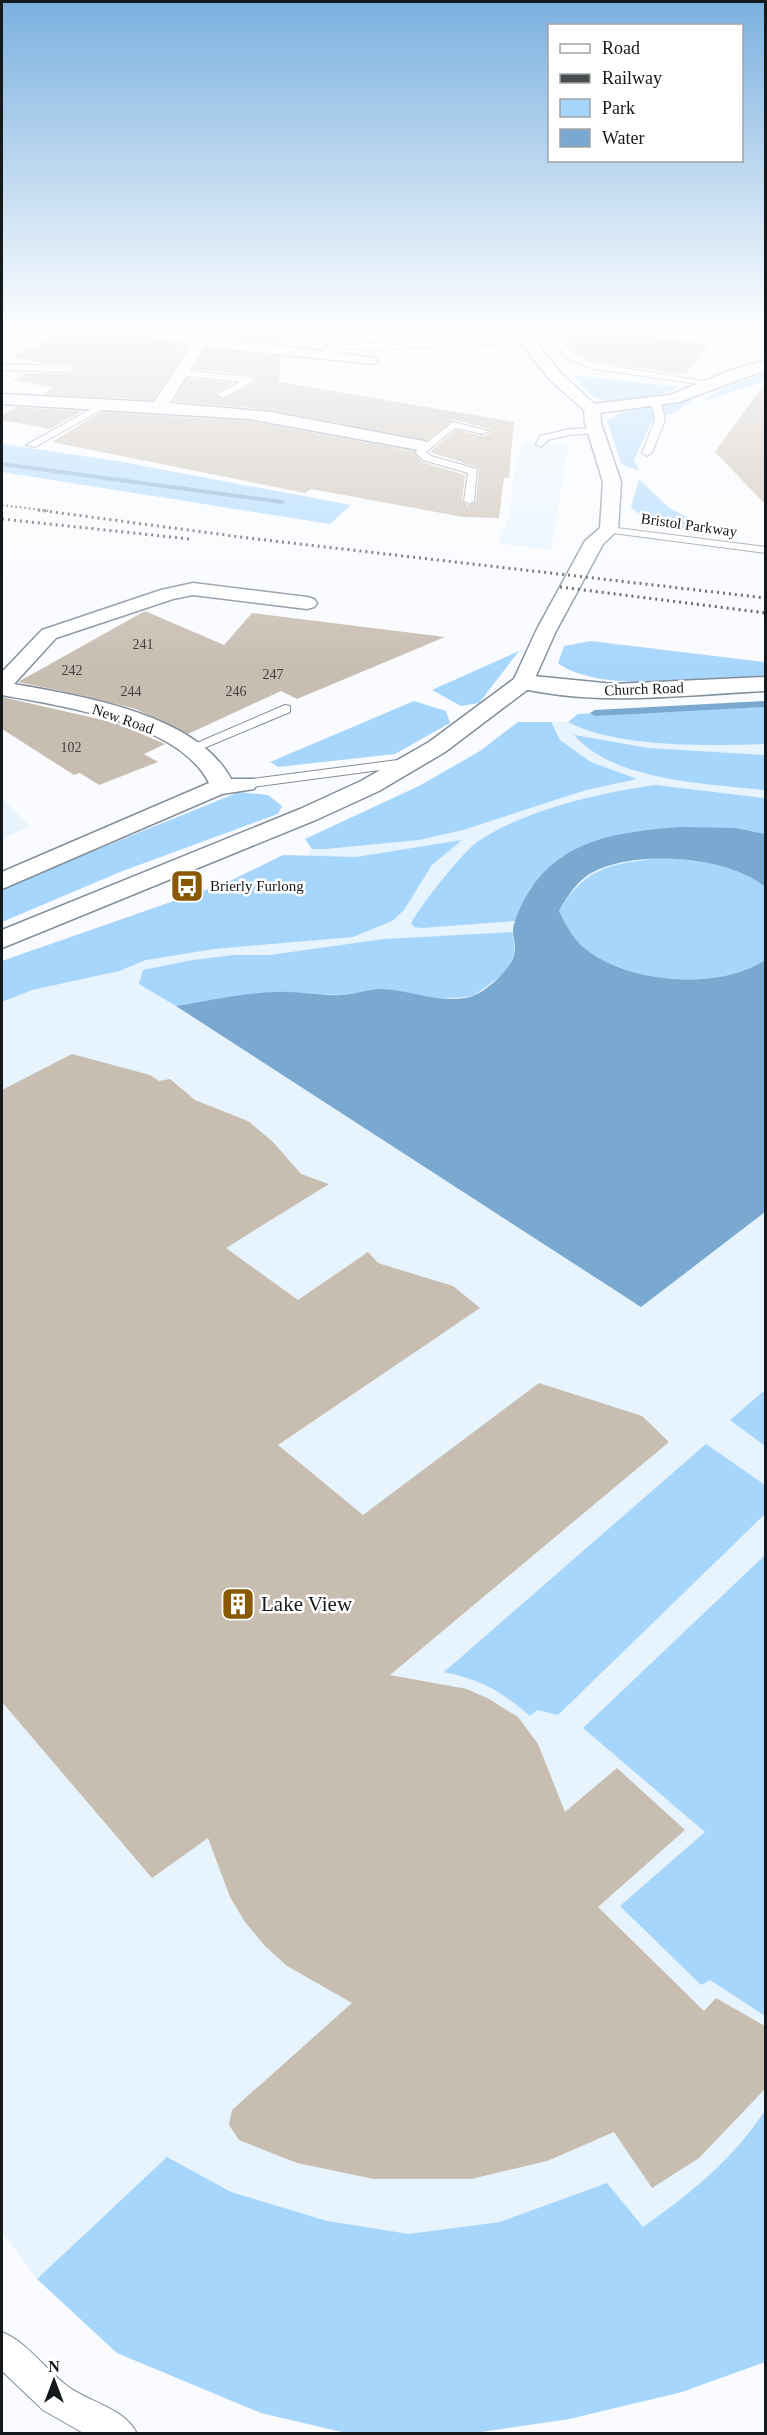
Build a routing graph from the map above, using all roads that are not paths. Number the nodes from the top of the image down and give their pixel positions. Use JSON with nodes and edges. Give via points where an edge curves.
{"nodes":[{"id":1,"x":41,"y":440,"type":"edge"},
{"id":2,"x":363,"y":440,"type":"edge"},
{"id":3,"x":433,"y":440,"type":"edge"},
{"id":4,"x":543,"y":440,"type":"edge"},
{"id":5,"x":599,"y":440,"type":"edge"},
{"id":6,"x":652,"y":440,"type":"edge"},
{"id":7,"x":541,"y":444,"type":"dead end"},
{"id":8,"x":31,"y":445,"type":"dead end"},
{"id":9,"x":424,"y":446,"type":"junction"},
{"id":10,"x":647,"y":453,"type":"dead end"},
{"id":11,"x":470,"y":501,"type":"dead end"},
{"id":12,"x":609,"y":530,"type":"junction"},
{"id":13,"x":765,"y":550,"type":"edge"},
{"id":14,"x":236,"y":594,"type":"junction"},
{"id":15,"x":307,"y":603,"type":"dead end"},
{"id":16,"x":221,"y":610,"type":"dead end"},
{"id":17,"x":523,"y":682,"type":"junction"},
{"id":18,"x":765,"y":684,"type":"edge"},
{"id":19,"x":2,"y":686,"type":"edge"},
{"id":20,"x":285,"y":709,"type":"dead end"},
{"id":21,"x":192,"y":748,"type":"junction"},
{"id":22,"x":412,"y":762,"type":"junction"},
{"id":23,"x":234,"y":785,"type":"junction"},
{"id":24,"x":2,"y":881,"type":"edge"},
{"id":25,"x":2,"y":940,"type":"edge"},
{"id":26,"x":2,"y":2349,"type":"edge"},
{"id":27,"x":120,"y":2433,"type":"edge"}],
"edges":[{"from":1,"to":8,"type":"lane"},
{"from":2,"to":9,"type":"street"},
{"from":3,"to":9,"type":"lane"},
{"from":4,"to":7,"type":"lane"},
{"from":5,"to":12,"type":"street","via":[[612,482]]},
{"from":6,"to":10,"type":"lane"},
{"from":9,"to":11,"type":"lane","via":[[420,452],[427,459],[473,471]]},
{"from":12,"to":13,"type":"lane","name":"Bristol Parkway"},
{"from":12,"to":17,"type":"street","via":[[595,541]]},
{"from":14,"to":15,"type":"street","name":"New Road"},
{"from":14,"to":16,"type":"street"},
{"from":14,"to":19,"type":"street","name":"New Road","via":[[193,590],[168,594],[111,615],[41,630]]},
{"from":17,"to":18,"type":"street","name":"Church Road","via":[[604,692]]},
{"from":17,"to":22,"type":"street","via":[[471,724]]},
{"from":19,"to":21,"type":"street","name":"New Road","via":[[102,710]]},
{"from":20,"to":21,"type":"lane"},
{"from":21,"to":23,"type":"street","name":"New Road"},
{"from":22,"to":23,"type":"lane"},
{"from":22,"to":25,"type":"street","via":[[309,814]]},
{"from":23,"to":24,"type":"street"},
{"from":26,"to":27,"type":"lane","via":[[55,2398]]}]}
